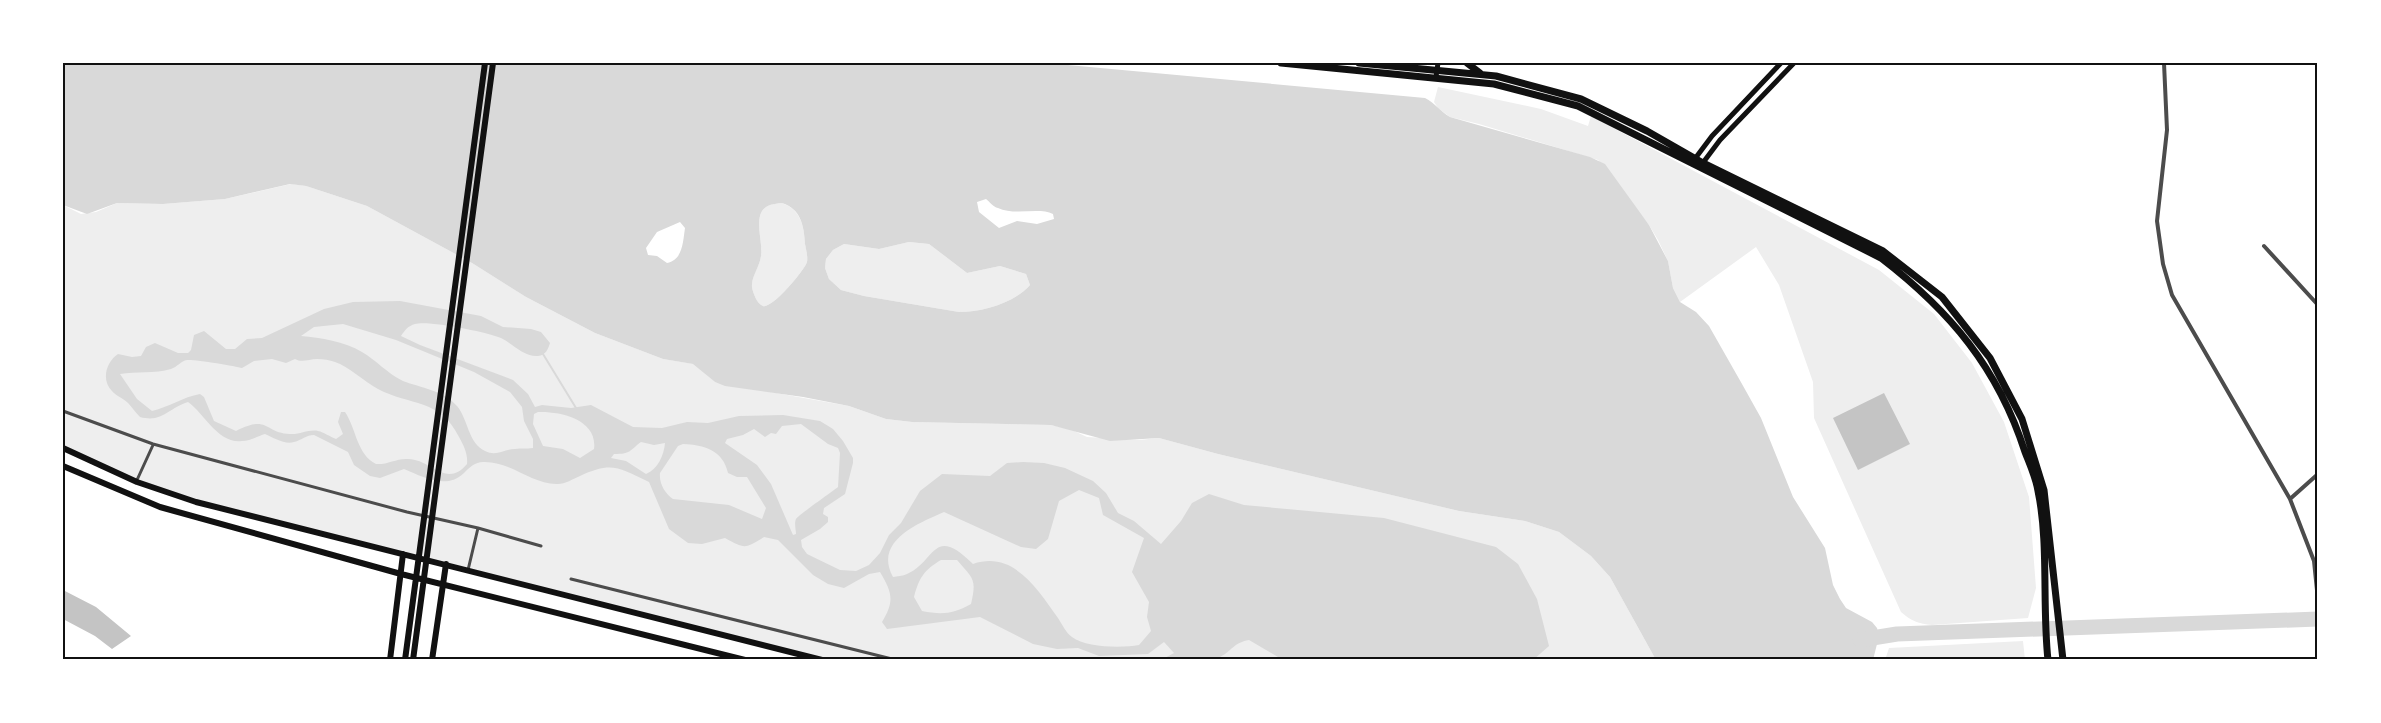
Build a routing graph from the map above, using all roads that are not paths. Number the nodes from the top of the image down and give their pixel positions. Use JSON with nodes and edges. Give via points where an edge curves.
{"nodes":[{"id":1,"x":485,"y":63,"type":"edge"},
{"id":2,"x":494,"y":63,"type":"edge"},
{"id":3,"x":1281,"y":63,"type":"edge"},
{"id":4,"x":1359,"y":63,"type":"edge"},
{"id":5,"x":1370,"y":63,"type":"edge"},
{"id":6,"x":1467,"y":63,"type":"edge"},
{"id":7,"x":1781,"y":63,"type":"edge"},
{"id":8,"x":1794,"y":63,"type":"edge"},
{"id":9,"x":2164,"y":63,"type":"edge"},
{"id":10,"x":1403,"y":65,"type":"edge"},
{"id":11,"x":1437,"y":70,"type":"edge"},
{"id":12,"x":1482,"y":75,"type":"junction"},
{"id":13,"x":1697,"y":163,"type":"junction"},
{"id":14,"x":2264,"y":246,"type":"dead end"},
{"id":15,"x":2318,"y":305,"type":"edge"},
{"id":16,"x":63,"y":411,"type":"edge"},
{"id":17,"x":153,"y":444,"type":"junction"},
{"id":18,"x":63,"y":448,"type":"edge"},
{"id":19,"x":63,"y":466,"type":"edge"},
{"id":20,"x":2318,"y":474,"type":"edge"},
{"id":21,"x":137,"y":482,"type":"junction"},
{"id":22,"x":2290,"y":499,"type":"junction"},
{"id":23,"x":478,"y":528,"type":"junction"},
{"id":24,"x":541,"y":546,"type":"dead end"},
{"id":25,"x":403,"y":554,"type":"junction"},
{"id":26,"x":446,"y":564,"type":"junction"},
{"id":27,"x":468,"y":571,"type":"junction"},
{"id":28,"x":401,"y":574,"type":"junction"},
{"id":29,"x":571,"y":579,"type":"dead end"},
{"id":30,"x":443,"y":584,"type":"junction"},
{"id":31,"x":2318,"y":600,"type":"edge"},
{"id":32,"x":390,"y":660,"type":"edge"},
{"id":33,"x":405,"y":660,"type":"edge"},
{"id":34,"x":414,"y":660,"type":"edge"},
{"id":35,"x":432,"y":660,"type":"edge"},
{"id":36,"x":745,"y":660,"type":"edge"},
{"id":37,"x":822,"y":660,"type":"edge"},
{"id":38,"x":896,"y":660,"type":"edge"},
{"id":39,"x":2048,"y":660,"type":"edge"},
{"id":40,"x":2063,"y":660,"type":"edge"}],
"edges":[{"from":1,"to":33,"type":"main road"},
{"from":2,"to":34,"type":"main road"},
{"from":3,"to":11,"type":"highway"},
{"from":4,"to":5,"type":"highway"},
{"from":5,"to":10,"type":"highway"},
{"from":6,"to":12,"type":"highway"},
{"from":7,"to":13,"type":"main road","via":[[1712,136]]},
{"from":8,"to":13,"type":"main road"},
{"from":9,"to":22,"type":"street","via":[[2167,130],[2157,221],[2169,285]]},
{"from":10,"to":11,"type":"highway"},
{"from":11,"to":12,"type":"highway"},
{"from":11,"to":13,"type":"highway","via":[[1578,106]]},
{"from":12,"to":13,"type":"highway","via":[[1581,99],[1647,131]]},
{"from":13,"to":39,"type":"highway","via":[[1881,258],[1936,304],[1984,363],[2016,422],[2038,491]]},
{"from":13,"to":40,"type":"highway","via":[[1884,251],[1942,297],[1970,330],[1990,358],[2022,419],[2044,490]]},
{"from":14,"to":15,"type":"street"},
{"from":16,"to":17,"type":"street"},
{"from":17,"to":21,"type":"street"},
{"from":17,"to":23,"type":"street"},
{"from":18,"to":21,"type":"main road"},
{"from":19,"to":28,"type":"main road","via":[[160,507]]},
{"from":20,"to":22,"type":"street"},
{"from":21,"to":25,"type":"main road","via":[[196,502]]},
{"from":22,"to":31,"type":"street","via":[[2314,561]]},
{"from":23,"to":24,"type":"street"},
{"from":23,"to":27,"type":"street"},
{"from":25,"to":26,"type":"main road"},
{"from":25,"to":28,"type":"main road"},
{"from":26,"to":27,"type":"main road"},
{"from":26,"to":30,"type":"main road"},
{"from":27,"to":37,"type":"main road"},
{"from":28,"to":30,"type":"main road"},
{"from":28,"to":32,"type":"main road"},
{"from":29,"to":38,"type":"street"},
{"from":30,"to":35,"type":"main road"},
{"from":30,"to":36,"type":"main road"}]}
